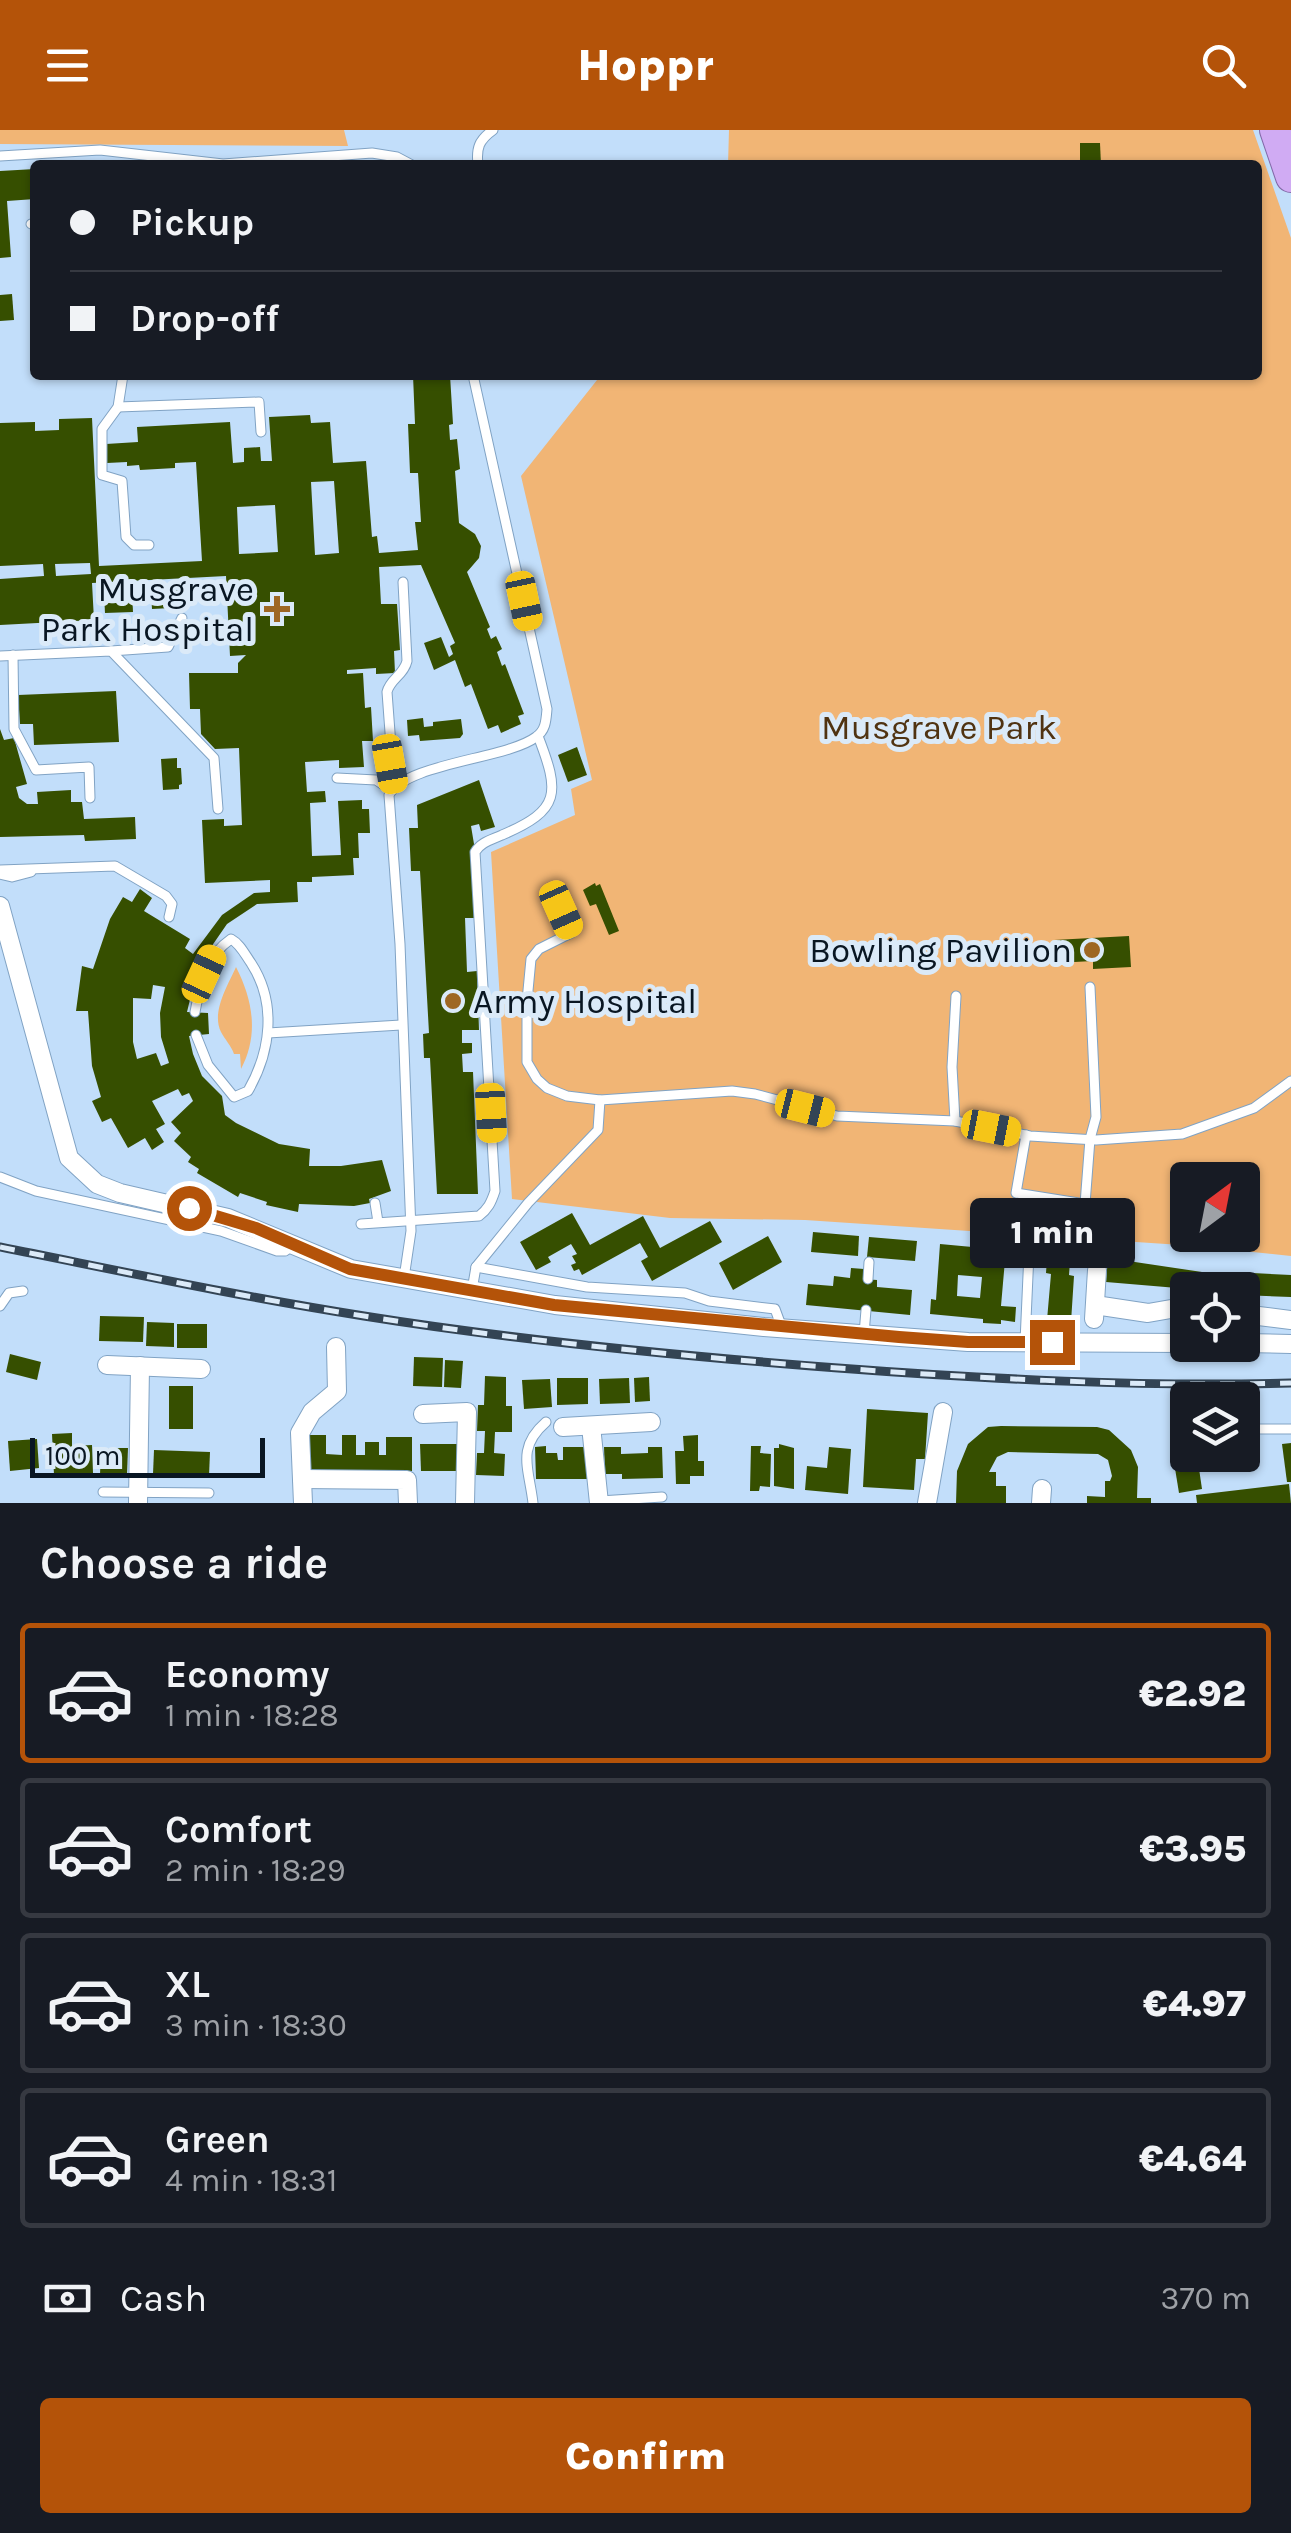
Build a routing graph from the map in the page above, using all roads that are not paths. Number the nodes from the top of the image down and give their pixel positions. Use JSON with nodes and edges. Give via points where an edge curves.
{"nodes":[{"id":1,"x":493,"y":130,"type":"edge"},
{"id":2,"x":0,"y":156,"type":"edge"},
{"id":3,"x":138,"y":160,"type":"edge"},
{"id":4,"x":311,"y":160,"type":"edge"},
{"id":5,"x":402,"y":160,"type":"edge"},
{"id":6,"x":477,"y":160,"type":"edge"},
{"id":7,"x":123,"y":380,"type":"edge"},
{"id":8,"x":474,"y":380,"type":"edge"},
{"id":9,"x":118,"y":408,"type":"junction"},
{"id":10,"x":261,"y":432,"type":"dead end"},
{"id":11,"x":150,"y":545,"type":"dead end"},
{"id":12,"x":403,"y":582,"type":"dead end"},
{"id":13,"x":182,"y":618,"type":"dead end"},
{"id":14,"x":110,"y":650,"type":"junction"},
{"id":15,"x":13,"y":655,"type":"junction"},
{"id":16,"x":0,"y":656,"type":"edge"},
{"id":17,"x":538,"y":736,"type":"junction"},
{"id":18,"x":336,"y":778,"type":"dead end"},
{"id":19,"x":393,"y":788,"type":"junction"},
{"id":20,"x":90,"y":798,"type":"dead end"},
{"id":21,"x":218,"y":809,"type":"dead end"},
{"id":22,"x":0,"y":872,"type":"edge"},
{"id":23,"x":0,"y":906,"type":"edge"},
{"id":24,"x":561,"y":910,"type":"dead end"},
{"id":25,"x":170,"y":917,"type":"dead end"},
{"id":26,"x":1090,"y":987,"type":"dead end"},
{"id":27,"x":956,"y":996,"type":"dead end"},
{"id":28,"x":194,"y":1012,"type":"dead end"},
{"id":29,"x":401,"y":1025,"type":"junction"},
{"id":30,"x":268,"y":1033,"type":"junction"},
{"id":31,"x":196,"y":1035,"type":"dead end"},
{"id":32,"x":1291,"y":1081,"type":"edge"},
{"id":33,"x":600,"y":1100,"type":"junction"},
{"id":34,"x":955,"y":1121,"type":"junction"},
{"id":35,"x":1026,"y":1135,"type":"junction"},
{"id":36,"x":1090,"y":1139,"type":"junction"},
{"id":37,"x":0,"y":1177,"type":"edge"},
{"id":38,"x":375,"y":1203,"type":"dead end"},
{"id":39,"x":378,"y":1222,"type":"junction"},
{"id":40,"x":410,"y":1222,"type":"junction"},
{"id":41,"x":361,"y":1224,"type":"dead end"},
{"id":42,"x":294,"y":1244,"type":"junction"},
{"id":43,"x":1029,"y":1253,"type":"dead end"},
{"id":44,"x":869,"y":1262,"type":"dead end"},
{"id":45,"x":476,"y":1267,"type":"junction"},
{"id":46,"x":1097,"y":1270,"type":"dead end"},
{"id":47,"x":404,"y":1278,"type":"junction"},
{"id":48,"x":868,"y":1280,"type":"dead end"},
{"id":49,"x":472,"y":1290,"type":"junction"},
{"id":50,"x":24,"y":1291,"type":"dead end"},
{"id":51,"x":0,"y":1306,"type":"edge"},
{"id":52,"x":1170,"y":1309,"type":"edge"},
{"id":53,"x":866,"y":1310,"type":"dead end"},
{"id":54,"x":1260,"y":1316,"type":"edge"},
{"id":55,"x":1291,"y":1320,"type":"edge"},
{"id":56,"x":782,"y":1328,"type":"junction"},
{"id":57,"x":864,"y":1334,"type":"junction"},
{"id":58,"x":1024,"y":1342,"type":"junction"},
{"id":59,"x":1170,"y":1342,"type":"edge"},
{"id":60,"x":1260,"y":1344,"type":"edge"},
{"id":61,"x":1291,"y":1344,"type":"edge"},
{"id":62,"x":336,"y":1347,"type":"dead end"},
{"id":63,"x":107,"y":1365,"type":"dead end"},
{"id":64,"x":140,"y":1366,"type":"junction"},
{"id":65,"x":201,"y":1369,"type":"dead end"},
{"id":66,"x":944,"y":1412,"type":"dead end"},
{"id":67,"x":423,"y":1414,"type":"dead end"},
{"id":68,"x":650,"y":1422,"type":"dead end"},
{"id":69,"x":554,"y":1425,"type":"joint"},
{"id":70,"x":592,"y":1426,"type":"junction"},
{"id":71,"x":1291,"y":1428,"type":"edge"},
{"id":72,"x":1260,"y":1429,"type":"edge"},
{"id":73,"x":302,"y":1479,"type":"junction"},
{"id":74,"x":103,"y":1492,"type":"dead end"},
{"id":75,"x":209,"y":1493,"type":"dead end"},
{"id":76,"x":138,"y":1498,"type":"edge"},
{"id":77,"x":662,"y":1498,"type":"dead end"},
{"id":78,"x":599,"y":1502,"type":"edge"},
{"id":79,"x":303,"y":1503,"type":"edge"},
{"id":80,"x":408,"y":1503,"type":"edge"},
{"id":81,"x":465,"y":1503,"type":"edge"},
{"id":82,"x":532,"y":1503,"type":"edge"},
{"id":83,"x":927,"y":1503,"type":"edge"}],
"edges":[{"from":1,"to":6,"type":"lane","via":[[476,150]]},
{"from":2,"to":3,"type":"lane","via":[[100,150]]},
{"from":4,"to":5,"type":"lane","via":[[372,153]]},
{"from":7,"to":9,"type":"lane"},
{"from":8,"to":17,"type":"lane","via":[[547,708]]},
{"from":9,"to":10,"type":"lane","via":[[258,402]]},
{"from":9,"to":11,"type":"lane","via":[[102,428],[102,474],[122,481],[126,537],[134,545]]},
{"from":12,"to":19,"type":"lane","via":[[407,662],[387,692]]},
{"from":13,"to":14,"type":"lane","via":[[168,647]]},
{"from":14,"to":15,"type":"lane"},
{"from":14,"to":21,"type":"lane","via":[[214,758]]},
{"from":15,"to":16,"type":"lane"},
{"from":15,"to":20,"type":"lane","via":[[14,728],[36,770],[89,767]]},
{"from":17,"to":19,"type":"lane"},
{"from":17,"to":40,"type":"lane","via":[[554,778],[549,804],[529,824],[476,852],[495,1191],[479,1216]]},
{"from":18,"to":19,"type":"lane"},
{"from":19,"to":29,"type":"lane","via":[[388,801]]},
{"from":22,"to":25,"type":"lane","via":[[12,877],[44,868],[116,866],[166,896]]},
{"from":23,"to":42,"type":"street","via":[[69,1158],[82,1174],[120,1193],[228,1218]]},
{"from":24,"to":33,"type":"lane","via":[[571,933],[530,959],[528,1062],[547,1088]]},
{"from":26,"to":36,"type":"lane","via":[[1096,1116]]},
{"from":27,"to":34,"type":"lane"},
{"from":28,"to":30,"type":"lane","via":[[213,954],[231,939],[258,973]]},
{"from":29,"to":30,"type":"lane"},
{"from":29,"to":40,"type":"lane"},
{"from":30,"to":31,"type":"lane","via":[[258,1074],[240,1097],[216,1076]]},
{"from":32,"to":36,"type":"lane","via":[[1254,1108],[1182,1134]]},
{"from":33,"to":34,"type":"lane","via":[[732,1091],[837,1116]]},
{"from":33,"to":45,"type":"lane","via":[[598,1130]]},
{"from":34,"to":35,"type":"lane"},
{"from":35,"to":36,"type":"lane"},
{"from":35,"to":36,"type":"lane","via":[[1016,1193],[1085,1204]]},
{"from":37,"to":42,"type":"lane","via":[[277,1251]]},
{"from":38,"to":39,"type":"lane"},
{"from":39,"to":40,"type":"lane"},
{"from":39,"to":41,"type":"lane"},
{"from":40,"to":47,"type":"lane"},
{"from":42,"to":47,"type":"street","via":[[350,1269]]},
{"from":43,"to":58,"type":"lane"},
{"from":44,"to":48,"type":"lane"},
{"from":45,"to":49,"type":"lane"},
{"from":45,"to":56,"type":"lane","via":[[775,1309]]},
{"from":46,"to":52,"type":"street","via":[[1094,1312]]},
{"from":47,"to":49,"type":"street"},
{"from":49,"to":56,"type":"street"},
{"from":50,"to":51,"type":"lane","via":[[9,1294]]},
{"from":53,"to":57,"type":"lane"},
{"from":54,"to":55,"type":"street"},
{"from":56,"to":57,"type":"street"},
{"from":57,"to":58,"type":"street"},
{"from":58,"to":59,"type":"street"},
{"from":60,"to":61,"type":"street"},
{"from":62,"to":73,"type":"street","via":[[338,1391],[312,1412],[300,1433]]},
{"from":63,"to":64,"type":"street"},
{"from":64,"to":65,"type":"street"},
{"from":64,"to":76,"type":"street"},
{"from":66,"to":83,"type":"street"},
{"from":67,"to":81,"type":"street","via":[[467,1412]]},
{"from":68,"to":70,"type":"street"},
{"from":69,"to":70,"type":"street"},
{"from":69,"to":82,"type":"lane","via":[[533,1434],[526,1449]]},
{"from":70,"to":78,"type":"street"},
{"from":71,"to":72,"type":"lane"},
{"from":73,"to":79,"type":"street"},
{"from":73,"to":80,"type":"street","via":[[407,1480]]},
{"from":74,"to":76,"type":"lane"},
{"from":75,"to":76,"type":"lane"},
{"from":77,"to":78,"type":"lane"}]}
